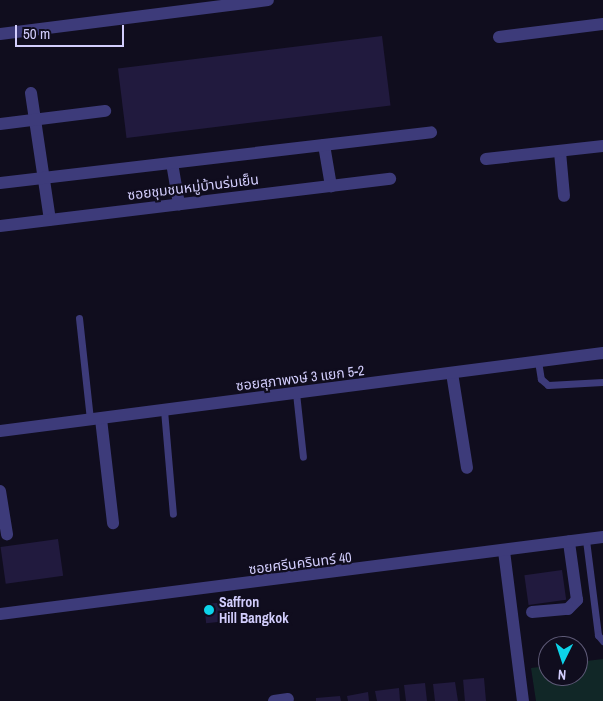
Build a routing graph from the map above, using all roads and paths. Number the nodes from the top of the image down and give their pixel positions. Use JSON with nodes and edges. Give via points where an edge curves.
{"nodes":[{"id":1,"x":268,"y":0,"type":"edge"},
{"id":2,"x":603,"y":24,"type":"edge"},
{"id":3,"x":0,"y":34,"type":"edge"},
{"id":4,"x":499,"y":38,"type":"dead end"},
{"id":5,"x":31,"y":93,"type":"dead end"},
{"id":6,"x":105,"y":111,"type":"dead end"},
{"id":7,"x":35,"y":119,"type":"junction"},
{"id":8,"x":0,"y":124,"type":"edge"},
{"id":9,"x":431,"y":132,"type":"dead end"},
{"id":10,"x":324,"y":145,"type":"junction"},
{"id":11,"x":603,"y":146,"type":"edge"},
{"id":12,"x":560,"y":152,"type":"junction"},
{"id":13,"x":486,"y":159,"type":"dead end"},
{"id":14,"x":172,"y":163,"type":"junction"},
{"id":15,"x":44,"y":177,"type":"junction"},
{"id":16,"x":390,"y":179,"type":"dead end"},
{"id":17,"x":0,"y":183,"type":"edge"},
{"id":18,"x":331,"y":186,"type":"junction"},
{"id":19,"x":564,"y":196,"type":"dead end"},
{"id":20,"x":179,"y":204,"type":"junction"},
{"id":21,"x":50,"y":220,"type":"junction"},
{"id":22,"x":0,"y":226,"type":"edge"},
{"id":23,"x":79,"y":318,"type":"dead end"},
{"id":24,"x":603,"y":353,"type":"edge"},
{"id":25,"x":538,"y":361,"type":"junction"},
{"id":26,"x":452,"y":373,"type":"junction"},
{"id":27,"x":603,"y":382,"type":"edge"},
{"id":28,"x":296,"y":393,"type":"junction"},
{"id":29,"x":164,"y":410,"type":"junction"},
{"id":30,"x":95,"y":419,"type":"junction"},
{"id":31,"x":0,"y":431,"type":"edge"},
{"id":32,"x":303,"y":457,"type":"dead end"},
{"id":33,"x":467,"y":468,"type":"dead end"},
{"id":34,"x":0,"y":491,"type":"edge"},
{"id":35,"x":174,"y":514,"type":"dead end"},
{"id":36,"x":113,"y":523,"type":"dead end"},
{"id":37,"x":6,"y":534,"type":"dead end"},
{"id":38,"x":603,"y":537,"type":"edge"},
{"id":39,"x":586,"y":540,"type":"junction"},
{"id":40,"x":569,"y":542,"type":"junction"},
{"id":41,"x":504,"y":551,"type":"junction"},
{"id":42,"x":532,"y":612,"type":"dead end"},
{"id":43,"x":0,"y":614,"type":"edge"},
{"id":44,"x":603,"y":641,"type":"edge"},
{"id":45,"x":288,"y":699,"type":"dead end"},
{"id":46,"x":274,"y":701,"type":"edge"},
{"id":47,"x":523,"y":701,"type":"edge"}],
"edges":[{"from":1,"to":3,"type":"street"},
{"from":2,"to":4,"type":"street"},
{"from":5,"to":7,"type":"street"},
{"from":6,"to":7,"type":"street"},
{"from":7,"to":8,"type":"street"},
{"from":7,"to":15,"type":"street"},
{"from":9,"to":10,"type":"street"},
{"from":10,"to":14,"type":"street"},
{"from":10,"to":18,"type":"street"},
{"from":11,"to":12,"type":"street"},
{"from":12,"to":13,"type":"street"},
{"from":12,"to":19,"type":"street"},
{"from":14,"to":15,"type":"street"},
{"from":14,"to":20,"type":"street"},
{"from":15,"to":17,"type":"street"},
{"from":15,"to":21,"type":"street"},
{"from":16,"to":18,"type":"street","name":"ซอยชุมชนหมู่บ้านร่มเย็น"},
{"from":18,"to":20,"type":"street","name":"ซอยชุมชนหมู่บ้านร่มเย็น"},
{"from":20,"to":21,"type":"street","name":"ซอยชุมชนหมู่บ้านร่มเย็น"},
{"from":21,"to":22,"type":"street","name":"ซอยชุมชนหมู่บ้านร่มเย็น"},
{"from":23,"to":30,"type":"lane"},
{"from":24,"to":25,"type":"street","name":"ซอยสุภาพงษ์ 3 แยก 5-2"},
{"from":25,"to":26,"type":"street","name":"ซอยสุภาพงษ์ 3 แยก 5-2"},
{"from":25,"to":27,"type":"lane","via":[[541,379],[548,385]]},
{"from":26,"to":28,"type":"street","name":"ซอยสุภาพงษ์ 3 แยก 5-2"},
{"from":26,"to":33,"type":"street"},
{"from":28,"to":29,"type":"street","name":"ซอยสุภาพงษ์ 3 แยก 5-2"},
{"from":28,"to":32,"type":"lane"},
{"from":29,"to":30,"type":"street","name":"ซอยสุภาพงษ์ 3 แยก 5-2"},
{"from":29,"to":35,"type":"lane"},
{"from":30,"to":31,"type":"street","name":"ซอยสุภาพงษ์ 3 แยก 5-2"},
{"from":30,"to":36,"type":"street"},
{"from":34,"to":37,"type":"street"},
{"from":38,"to":39,"type":"street","name":"ซอยศรีนครินทร์ 40"},
{"from":39,"to":40,"type":"street","name":"ซอยศรีนครินทร์ 40"},
{"from":39,"to":44,"type":"lane","via":[[598,635]]},
{"from":40,"to":41,"type":"street","name":"ซอยศรีนครินทร์ 40"},
{"from":40,"to":42,"type":"street","via":[[577,600],[568,609]]},
{"from":41,"to":43,"type":"street","name":"ซอยศรีนครินทร์ 40"},
{"from":41,"to":47,"type":"street"},
{"from":45,"to":46,"type":"street"}]}
